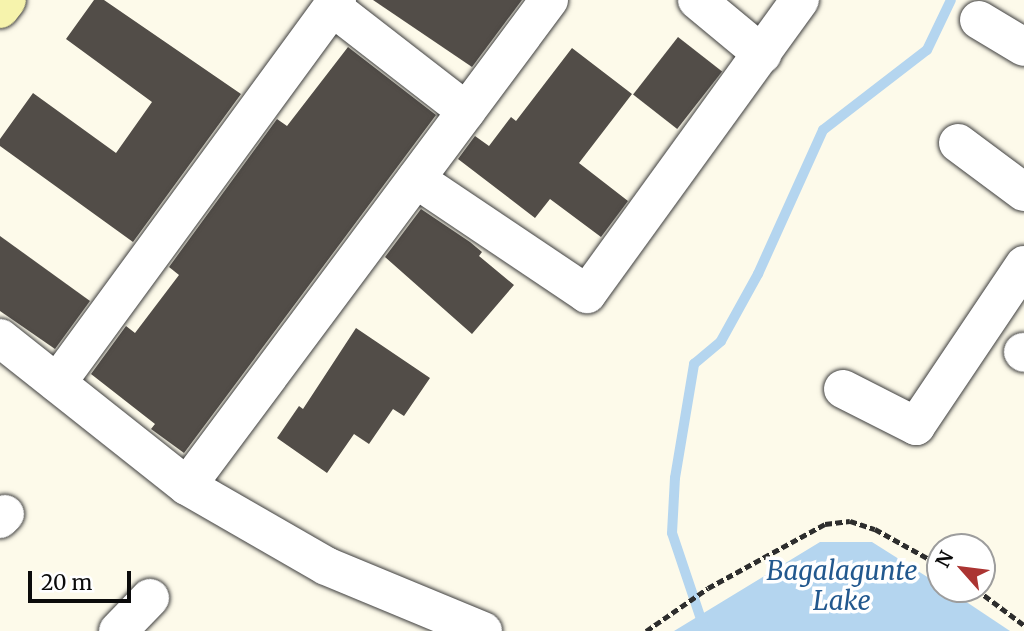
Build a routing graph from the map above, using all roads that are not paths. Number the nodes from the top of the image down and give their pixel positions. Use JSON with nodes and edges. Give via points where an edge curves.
{"nodes":[{"id":1,"x":7,"y":0,"type":"edge"},
{"id":2,"x":549,"y":0,"type":"edge"},
{"id":3,"x":697,"y":0,"type":"edge"},
{"id":4,"x":800,"y":0,"type":"edge"},
{"id":5,"x":335,"y":3,"type":"edge"},
{"id":6,"x":0,"y":9,"type":"edge"},
{"id":7,"x":979,"y":20,"type":"dead end"},
{"id":8,"x":1024,"y":47,"type":"edge"},
{"id":9,"x":762,"y":54,"type":"junction"},
{"id":10,"x":466,"y":111,"type":"junction"},
{"id":11,"x":958,"y":143,"type":"dead end"},
{"id":12,"x":415,"y":178,"type":"junction"},
{"id":13,"x":1024,"y":192,"type":"edge"},
{"id":14,"x":1024,"y":265,"type":"edge"},
{"id":15,"x":0,"y":338,"type":"edge"},
{"id":16,"x":57,"y":383,"type":"junction"},
{"id":17,"x":843,"y":389,"type":"dead end"},
{"id":18,"x":187,"y":486,"type":"junction"},
{"id":19,"x":150,"y":598,"type":"dead end"},
{"id":20,"x":118,"y":631,"type":"edge"},
{"id":21,"x":483,"y":631,"type":"edge"}],
"edges":[{"from":1,"to":6,"type":"street"},
{"from":2,"to":10,"type":"street"},
{"from":3,"to":9,"type":"street"},
{"from":4,"to":9,"type":"street"},
{"from":5,"to":10,"type":"street"},
{"from":5,"to":16,"type":"street"},
{"from":7,"to":8,"type":"street"},
{"from":9,"to":12,"type":"street","via":[[587,294]]},
{"from":10,"to":12,"type":"street"},
{"from":11,"to":13,"type":"street"},
{"from":12,"to":18,"type":"street"},
{"from":14,"to":17,"type":"street","via":[[916,426]]},
{"from":15,"to":16,"type":"street"},
{"from":16,"to":18,"type":"street"},
{"from":18,"to":21,"type":"street","via":[[326,566]]},
{"from":19,"to":20,"type":"street"}]}
